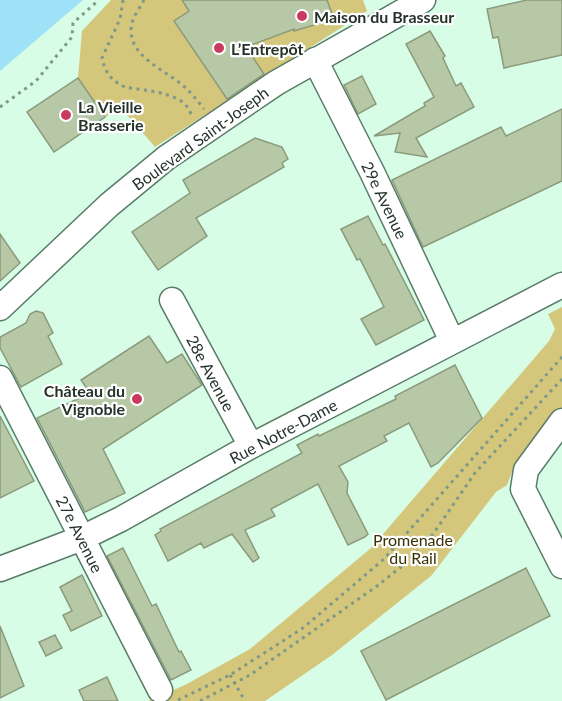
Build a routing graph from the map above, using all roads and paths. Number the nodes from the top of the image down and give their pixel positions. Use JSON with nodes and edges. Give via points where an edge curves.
{"nodes":[{"id":1,"x":99,"y":0,"type":"edge"},
{"id":2,"x":123,"y":0,"type":"edge"},
{"id":3,"x":144,"y":0,"type":"edge"},
{"id":4,"x":423,"y":0,"type":"edge"},
{"id":5,"x":315,"y":60,"type":"junction"},
{"id":6,"x":0,"y":107,"type":"edge"},
{"id":7,"x":208,"y":115,"type":"dead end"},
{"id":8,"x":190,"y":121,"type":"dead end"},
{"id":9,"x":562,"y":285,"type":"edge"},
{"id":10,"x":172,"y":300,"type":"dead end"},
{"id":11,"x":0,"y":308,"type":"edge"},
{"id":12,"x":452,"y":341,"type":"junction"},
{"id":13,"x":562,"y":357,"type":"edge"},
{"id":14,"x":0,"y":378,"type":"edge"},
{"id":15,"x":562,"y":379,"type":"edge"},
{"id":16,"x":562,"y":421,"type":"edge"},
{"id":17,"x":251,"y":446,"type":"junction"},
{"id":18,"x":82,"y":538,"type":"junction"},
{"id":19,"x":562,"y":566,"type":"edge"},
{"id":20,"x":0,"y":569,"type":"edge"},
{"id":21,"x":230,"y":675,"type":"junction"},
{"id":22,"x":235,"y":685,"type":"junction"},
{"id":23,"x":167,"y":696,"type":"edge"},
{"id":24,"x":200,"y":701,"type":"edge"},
{"id":25,"x":244,"y":701,"type":"edge"}],
"edges":[{"from":1,"to":6,"type":"path","via":[[73,23],[72,37],[36,81]]},
{"from":2,"to":8,"type":"path","via":[[120,19],[102,58],[106,72],[126,87],[182,100],[190,110]]},
{"from":3,"to":7,"type":"path","via":[[132,24],[135,47],[181,84]]},
{"from":4,"to":5,"type":"street","name":"Boulevard Saint-Joseph"},
{"from":5,"to":11,"type":"street","name":"Boulevard Saint-Joseph","via":[[166,158],[109,205]]},
{"from":5,"to":12,"type":"street","name":"29e Avenue"},
{"from":9,"to":12,"type":"street","name":"Rue Notre-Dame"},
{"from":10,"to":17,"type":"street","name":"28e Avenue"},
{"from":12,"to":17,"type":"street","name":"Rue Notre-Dame"},
{"from":13,"to":21,"type":"path","via":[[384,559],[303,628]]},
{"from":14,"to":18,"type":"street","name":"27e Avenue"},
{"from":15,"to":22,"type":"path","via":[[475,473],[433,534],[406,563]]},
{"from":16,"to":19,"type":"street","via":[[526,470],[523,489]]},
{"from":17,"to":18,"type":"street","name":"Rue Notre-Dame"},
{"from":18,"to":20,"type":"street","name":"Rue Notre-Dame"},
{"from":18,"to":23,"type":"street","name":"27e Avenue"},
{"from":21,"to":22,"type":"path"},
{"from":21,"to":23,"type":"path"},
{"from":22,"to":24,"type":"path"},
{"from":22,"to":25,"type":"path"}]}
